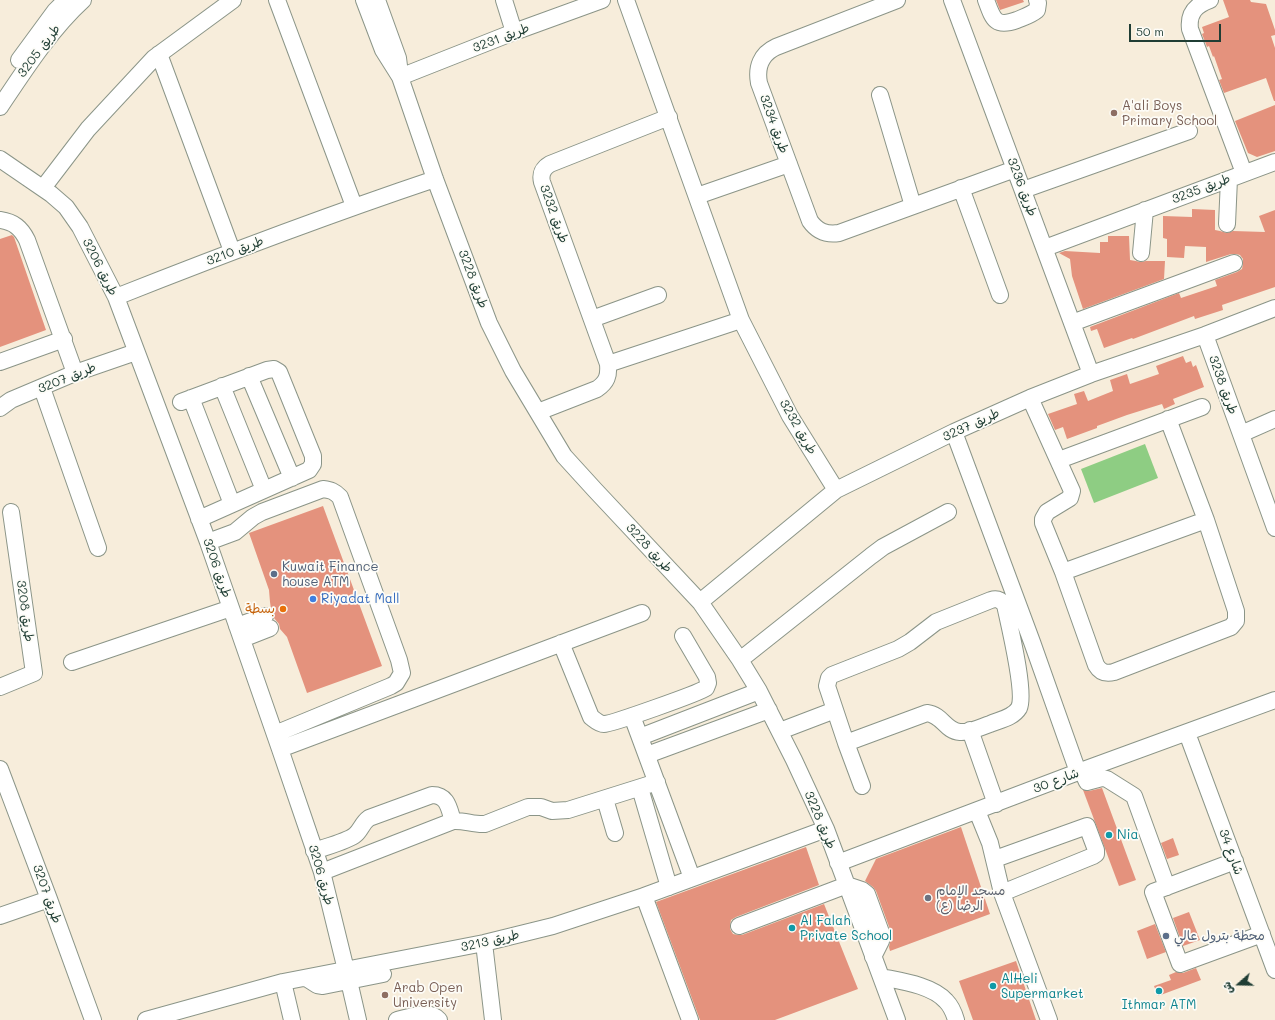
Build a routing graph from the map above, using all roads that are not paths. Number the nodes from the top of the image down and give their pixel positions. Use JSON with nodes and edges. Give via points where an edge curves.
{"nodes":[{"id":1,"x":66,"y":0,"type":"edge"},
{"id":2,"x":83,"y":0,"type":"edge"},
{"id":3,"x":233,"y":0,"type":"edge"},
{"id":4,"x":277,"y":0,"type":"edge"},
{"id":5,"x":364,"y":0,"type":"edge"},
{"id":6,"x":378,"y":0,"type":"edge"},
{"id":7,"x":504,"y":0,"type":"edge"},
{"id":8,"x":602,"y":0,"type":"edge"},
{"id":9,"x":626,"y":0,"type":"edge"},
{"id":10,"x":897,"y":0,"type":"edge"},
{"id":11,"x":952,"y":0,"type":"edge"},
{"id":12,"x":986,"y":0,"type":"edge"},
{"id":13,"x":1037,"y":0,"type":"edge"},
{"id":14,"x":1210,"y":0,"type":"edge"},
{"id":15,"x":1189,"y":6,"type":"edge"},
{"id":16,"x":514,"y":32,"type":"junction"},
{"id":17,"x":160,"y":54,"type":"junction"},
{"id":18,"x":400,"y":77,"type":"junction"},
{"id":19,"x":0,"y":87,"type":"edge"},
{"id":20,"x":880,"y":95,"type":"dead end"},
{"id":21,"x":0,"y":107,"type":"edge"},
{"id":22,"x":669,"y":117,"type":"junction"},
{"id":23,"x":1188,"y":131,"type":"dead end"},
{"id":24,"x":0,"y":159,"type":"edge"},
{"id":25,"x":1275,"y":162,"type":"edge"},
{"id":26,"x":789,"y":164,"type":"junction"},
{"id":27,"x":1015,"y":169,"type":"junction"},
{"id":28,"x":1244,"y":173,"type":"junction"},
{"id":29,"x":435,"y":178,"type":"junction"},
{"id":30,"x":1229,"y":179,"type":"junction"},
{"id":31,"x":43,"y":188,"type":"junction"},
{"id":32,"x":962,"y":188,"type":"junction"},
{"id":33,"x":1023,"y":190,"type":"junction"},
{"id":34,"x":698,"y":196,"type":"junction"},
{"id":35,"x":354,"y":206,"type":"junction"},
{"id":36,"x":913,"y":206,"type":"junction"},
{"id":37,"x":1145,"y":210,"type":"junction"},
{"id":38,"x":0,"y":220,"type":"edge"},
{"id":39,"x":1227,"y":224,"type":"dead end"},
{"id":40,"x":1045,"y":248,"type":"junction"},
{"id":41,"x":232,"y":251,"type":"junction"},
{"id":42,"x":1141,"y":253,"type":"dead end"},
{"id":43,"x":1234,"y":263,"type":"dead end"},
{"id":44,"x":658,"y":295,"type":"dead end"},
{"id":45,"x":1000,"y":295,"type":"dead end"},
{"id":46,"x":116,"y":297,"type":"junction"},
{"id":47,"x":1275,"y":308,"type":"edge"},
{"id":48,"x":592,"y":319,"type":"junction"},
{"id":49,"x":741,"y":320,"type":"junction"},
{"id":50,"x":1072,"y":323,"type":"junction"},
{"id":51,"x":1205,"y":335,"type":"junction"},
{"id":52,"x":64,"y":339,"type":"junction"},
{"id":53,"x":136,"y":352,"type":"junction"},
{"id":54,"x":0,"y":362,"type":"edge"},
{"id":55,"x":608,"y":364,"type":"junction"},
{"id":56,"x":75,"y":373,"type":"junction"},
{"id":57,"x":1091,"y":374,"type":"junction"},
{"id":58,"x":249,"y":376,"type":"junction"},
{"id":59,"x":222,"y":386,"type":"junction"},
{"id":60,"x":42,"y":388,"type":"junction"},
{"id":61,"x":1030,"y":398,"type":"junction"},
{"id":62,"x":1202,"y":407,"type":"dead end"},
{"id":63,"x":0,"y":408,"type":"edge"},
{"id":64,"x":538,"y":412,"type":"junction"},
{"id":65,"x":1168,"y":419,"type":"junction"},
{"id":66,"x":1275,"y":419,"type":"edge"},
{"id":67,"x":954,"y":432,"type":"junction"},
{"id":68,"x":1242,"y":434,"type":"junction"},
{"id":69,"x":1058,"y":460,"type":"junction"},
{"id":70,"x":292,"y":478,"type":"junction"},
{"id":71,"x":264,"y":490,"type":"junction"},
{"id":72,"x":836,"y":490,"type":"junction"},
{"id":73,"x":232,"y":504,"type":"junction"},
{"id":74,"x":11,"y":512,"type":"dead end"},
{"id":75,"x":948,"y":512,"type":"dead end"},
{"id":76,"x":199,"y":520,"type":"junction"},
{"id":77,"x":1206,"y":520,"type":"junction"},
{"id":78,"x":1275,"y":528,"type":"edge"},
{"id":79,"x":208,"y":542,"type":"junction"},
{"id":80,"x":98,"y":548,"type":"dead end"},
{"id":81,"x":1063,"y":572,"type":"junction"},
{"id":82,"x":700,"y":602,"type":"junction"},
{"id":83,"x":231,"y":608,"type":"junction"},
{"id":84,"x":642,"y":613,"type":"dead end"},
{"id":85,"x":268,"y":622,"type":"dead end"},
{"id":86,"x":239,"y":632,"type":"junction"},
{"id":87,"x":683,"y":636,"type":"dead end"},
{"id":88,"x":561,"y":643,"type":"junction"},
{"id":89,"x":740,"y":660,"type":"junction"},
{"id":90,"x":72,"y":662,"type":"dead end"},
{"id":91,"x":0,"y":687,"type":"edge"},
{"id":92,"x":759,"y":691,"type":"junction"},
{"id":93,"x":1275,"y":700,"type":"edge"},
{"id":94,"x":769,"y":710,"type":"junction"},
{"id":95,"x":835,"y":710,"type":"junction"},
{"id":96,"x":632,"y":716,"type":"junction"},
{"id":97,"x":970,"y":730,"type":"junction"},
{"id":98,"x":780,"y":731,"type":"junction"},
{"id":99,"x":1187,"y":733,"type":"junction"},
{"id":100,"x":275,"y":734,"type":"junction"},
{"id":101,"x":640,"y":737,"type":"junction"},
{"id":102,"x":846,"y":743,"type":"junction"},
{"id":103,"x":280,"y":749,"type":"junction"},
{"id":104,"x":647,"y":755,"type":"junction"},
{"id":105,"x":0,"y":769,"type":"edge"},
{"id":106,"x":1080,"y":772,"type":"junction"},
{"id":107,"x":657,"y":782,"type":"junction"},
{"id":108,"x":862,"y":786,"type":"dead end"},
{"id":109,"x":640,"y":788,"type":"junction"},
{"id":110,"x":604,"y":799,"type":"junction"},
{"id":111,"x":996,"y":804,"type":"junction"},
{"id":112,"x":972,"y":813,"type":"junction"},
{"id":113,"x":453,"y":821,"type":"junction"},
{"id":114,"x":826,"y":829,"type":"junction"},
{"id":115,"x":615,"y":834,"type":"dead end"},
{"id":116,"x":314,"y":851,"type":"junction"},
{"id":117,"x":995,"y":859,"type":"junction"},
{"id":118,"x":1235,"y":861,"type":"junction"},
{"id":119,"x":838,"y":864,"type":"junction"},
{"id":120,"x":322,"y":872,"type":"junction"},
{"id":121,"x":692,"y":878,"type":"junction"},
{"id":122,"x":847,"y":885,"type":"junction"},
{"id":123,"x":669,"y":887,"type":"junction"},
{"id":124,"x":1167,"y":887,"type":"junction"},
{"id":125,"x":1000,"y":890,"type":"junction"},
{"id":126,"x":644,"y":896,"type":"junction"},
{"id":127,"x":49,"y":899,"type":"junction"},
{"id":128,"x":0,"y":916,"type":"edge"},
{"id":129,"x":739,"y":926,"type":"dead end"},
{"id":130,"x":1262,"y":934,"type":"junction"},
{"id":131,"x":484,"y":943,"type":"junction"},
{"id":132,"x":1275,"y":970,"type":"edge"},
{"id":133,"x":347,"y":976,"type":"junction"},
{"id":134,"x":881,"y":977,"type":"junction"},
{"id":135,"x":283,"y":982,"type":"junction"},
{"id":136,"x":93,"y":1020,"type":"edge"},
{"id":137,"x":146,"y":1020,"type":"edge"},
{"id":138,"x":292,"y":1020,"type":"edge"},
{"id":139,"x":358,"y":1020,"type":"edge"},
{"id":140,"x":397,"y":1020,"type":"edge"},
{"id":141,"x":439,"y":1020,"type":"edge"},
{"id":142,"x":493,"y":1020,"type":"edge"},
{"id":143,"x":690,"y":1020,"type":"edge"},
{"id":144,"x":897,"y":1020,"type":"edge"},
{"id":145,"x":956,"y":1020,"type":"edge"},
{"id":146,"x":1049,"y":1020,"type":"edge"}],
"edges":[{"from":1,"to":19,"type":"street","name":"طريق 3205","via":[[54,11]]},
{"from":2,"to":21,"type":"street","name":"طريق 3205","via":[[67,14]]},
{"from":3,"to":17,"type":"street"},
{"from":4,"to":35,"type":"street"},
{"from":5,"to":18,"type":"street","name":"طريق 3228","via":[[383,50]]},
{"from":6,"to":18,"type":"street","name":"طريق 3228","via":[[398,58]]},
{"from":7,"to":16,"type":"street"},
{"from":8,"to":16,"type":"street","name":"طريق 3231"},
{"from":9,"to":22,"type":"street","name":"طريق 3232"},
{"from":10,"to":26,"type":"street","name":"طريق 3234","via":[[776,47],[763,56],[758,69],[759,83]]},
{"from":11,"to":27,"type":"street","name":"طريق 3236"},
{"from":12,"to":13,"type":"street","via":[[997,22],[1006,24],[1033,14],[1037,10]]},
{"from":14,"to":15,"type":"street","name":"طريق 3235"},
{"from":15,"to":28,"type":"street","name":"طريق 3235","via":[[1190,29]]},
{"from":16,"to":18,"type":"street","name":"طريق 3231"},
{"from":17,"to":31,"type":"street","via":[[88,129]]},
{"from":17,"to":41,"type":"street"},
{"from":18,"to":29,"type":"street","name":"طريق 3228"},
{"from":20,"to":36,"type":"street"},
{"from":22,"to":34,"type":"street","name":"طريق 3232"},
{"from":22,"to":48,"type":"street","name":"طريق 3232","via":[[550,164],[543,170],[542,182]]},
{"from":23,"to":33,"type":"street"},
{"from":24,"to":31,"type":"street","name":"طريق 3206"},
{"from":25,"to":28,"type":"street"},
{"from":26,"to":34,"type":"street"},
{"from":26,"to":36,"type":"street","name":"طريق 3234","via":[[810,221],[819,231],[839,233]]},
{"from":27,"to":32,"type":"street","name":"طريق 3234"},
{"from":27,"to":33,"type":"street","name":"طريق 3236"},
{"from":28,"to":30,"type":"street","name":"طريق 3235"},
{"from":29,"to":35,"type":"street","name":"طريق 3210"},
{"from":29,"to":64,"type":"street","name":"طريق 3228","via":[[489,323],[513,371]]},
{"from":30,"to":37,"type":"street","name":"طريق 3235"},
{"from":30,"to":39,"type":"street"},
{"from":31,"to":46,"type":"street","name":"طريق 3206","via":[[66,207]]},
{"from":32,"to":36,"type":"street","name":"طريق 3234"},
{"from":32,"to":45,"type":"street"},
{"from":33,"to":40,"type":"street","name":"طريق 3236"},
{"from":34,"to":49,"type":"street","name":"طريق 3232"},
{"from":35,"to":41,"type":"street","name":"طريق 3210"},
{"from":37,"to":40,"type":"street","name":"طريق 3235"},
{"from":37,"to":42,"type":"street"},
{"from":38,"to":52,"type":"street","via":[[13,223],[23,232]]},
{"from":40,"to":50,"type":"street","name":"طريق 3236"},
{"from":41,"to":46,"type":"street","name":"طريق 3210"},
{"from":43,"to":50,"type":"street"},
{"from":44,"to":48,"type":"street"},
{"from":46,"to":53,"type":"street","name":"طريق 3206"},
{"from":47,"to":51,"type":"street","name":"طريق 3237"},
{"from":48,"to":55,"type":"street","name":"طريق 3232"},
{"from":49,"to":55,"type":"street"},
{"from":49,"to":72,"type":"street","name":"طريق 3232","via":[[790,416]]},
{"from":50,"to":57,"type":"street","name":"طريق 3236"},
{"from":51,"to":57,"type":"street","name":"طريق 3237"},
{"from":51,"to":68,"type":"street","name":"طريق 3238"},
{"from":52,"to":54,"type":"street"},
{"from":52,"to":56,"type":"street"},
{"from":53,"to":56,"type":"street","name":"طريق 3207"},
{"from":53,"to":76,"type":"street","name":"طريق 3206"},
{"from":55,"to":64,"type":"street","via":[[609,372],[603,385]]},
{"from":56,"to":60,"type":"street","name":"طريق 3207"},
{"from":57,"to":61,"type":"street","name":"طريق 3237"},
{"from":58,"to":59,"type":"street"},
{"from":58,"to":70,"type":"street"},
{"from":58,"to":70,"type":"street","via":[[274,369],[279,372],[314,464],[309,470]]},
{"from":59,"to":71,"type":"street"},
{"from":59,"to":73,"type":"street","via":[[186,400]]},
{"from":60,"to":63,"type":"street","name":"طريق 3207","via":[[11,400]]},
{"from":60,"to":80,"type":"street"},
{"from":61,"to":67,"type":"street","name":"طريق 3237"},
{"from":61,"to":69,"type":"street"},
{"from":62,"to":65,"type":"street"},
{"from":64,"to":82,"type":"street","name":"طريق 3228","via":[[564,456]]},
{"from":65,"to":69,"type":"street"},
{"from":65,"to":77,"type":"street"},
{"from":66,"to":68,"type":"street"},
{"from":67,"to":72,"type":"street","name":"طريق 3237"},
{"from":67,"to":106,"type":"street"},
{"from":68,"to":78,"type":"street","name":"طريق 3238"},
{"from":69,"to":81,"type":"street","via":[[1073,494],[1047,512],[1043,524]]},
{"from":70,"to":71,"type":"street"},
{"from":71,"to":73,"type":"street"},
{"from":72,"to":82,"type":"street","name":"طريق 3237"},
{"from":73,"to":76,"type":"street"},
{"from":74,"to":91,"type":"street","name":"طريق 3208","via":[[34,673]]},
{"from":75,"to":89,"type":"street","via":[[870,556]]},
{"from":76,"to":79,"type":"street","name":"طريق 3206"},
{"from":77,"to":81,"type":"street"},
{"from":77,"to":81,"type":"street","via":[[1236,610],[1236,620],[1231,627],[1114,672],[1102,671],[1096,665]]},
{"from":79,"to":83,"type":"street","name":"طريق 3206"},
{"from":79,"to":100,"type":"street","via":[[235,532],[262,512],[323,489],[335,492],[340,497],[400,660],[402,674],[391,686]]},
{"from":82,"to":89,"type":"street","name":"طريق 3228"},
{"from":83,"to":86,"type":"street","name":"طريق 3206"},
{"from":83,"to":90,"type":"street"},
{"from":84,"to":88,"type":"street"},
{"from":85,"to":86,"type":"street"},
{"from":86,"to":100,"type":"street","name":"طريق 3206"},
{"from":87,"to":96,"type":"street","via":[[707,677],[706,688]]},
{"from":88,"to":96,"type":"street","via":[[591,717],[608,724]]},
{"from":88,"to":103,"type":"street"},
{"from":89,"to":92,"type":"street","name":"طريق 3228"},
{"from":92,"to":94,"type":"street","name":"طريق 3228"},
{"from":92,"to":101,"type":"street"},
{"from":93,"to":99,"type":"street","name":"شارع 30"},
{"from":94,"to":98,"type":"street","name":"طريق 3228"},
{"from":94,"to":104,"type":"street"},
{"from":95,"to":97,"type":"street","via":[[827,686],[832,675],[910,642],[936,622],[991,600],[997,600],[1004,606],[1016,657],[1019,708],[1012,715]]},
{"from":95,"to":98,"type":"street"},
{"from":95,"to":102,"type":"street"},
{"from":96,"to":101,"type":"street"},
{"from":97,"to":102,"type":"street","via":[[956,731],[938,716],[927,713]]},
{"from":97,"to":111,"type":"street"},
{"from":98,"to":114,"type":"street","name":"طريق 3228"},
{"from":99,"to":106,"type":"street","name":"شارع 30"},
{"from":99,"to":118,"type":"street","name":"شارع 34"},
{"from":100,"to":103,"type":"street","name":"طريق 3206"},
{"from":101,"to":104,"type":"street"},
{"from":102,"to":108,"type":"street"},
{"from":103,"to":116,"type":"street","name":"طريق 3206"},
{"from":104,"to":107,"type":"street"},
{"from":105,"to":127,"type":"street","name":"طريق 3207"},
{"from":106,"to":111,"type":"street","name":"شارع 30"},
{"from":106,"to":124,"type":"street","via":[[1087,782],[1107,779],[1134,796]]},
{"from":107,"to":109,"type":"street"},
{"from":107,"to":121,"type":"street"},
{"from":109,"to":110,"type":"street"},
{"from":109,"to":123,"type":"street"},
{"from":110,"to":113,"type":"street","via":[[560,812],[552,812],[541,807],[528,807],[485,824]]},
{"from":110,"to":115,"type":"street"},
{"from":111,"to":112,"type":"street","name":"شارع 30"},
{"from":112,"to":117,"type":"street","via":[[990,843]]},
{"from":112,"to":119,"type":"street","name":"شارع 30"},
{"from":112,"to":125,"type":"street","via":[[984,858]]},
{"from":113,"to":116,"type":"street","via":[[444,798],[432,795],[369,818],[350,839]]},
{"from":113,"to":120,"type":"street"},
{"from":114,"to":119,"type":"street","name":"طريق 3228"},
{"from":114,"to":121,"type":"street","name":"طريق 3213"},
{"from":116,"to":120,"type":"street","name":"طريق 3206"},
{"from":117,"to":125,"type":"street"},
{"from":117,"to":125,"type":"street","via":[[1087,826],[1096,850],[1093,856]]},
{"from":118,"to":124,"type":"street"},
{"from":118,"to":130,"type":"street","name":"شارع 34"},
{"from":119,"to":122,"type":"street","name":"طريق 3228"},
{"from":120,"to":133,"type":"street","name":"طريق 3206"},
{"from":121,"to":123,"type":"street","name":"طريق 3213"},
{"from":122,"to":129,"type":"street"},
{"from":122,"to":134,"type":"street","name":"طريق 3228"},
{"from":123,"to":126,"type":"street","name":"طريق 3213"},
{"from":124,"to":130,"type":"street","via":[[1153,892],[1180,964]]},
{"from":125,"to":146,"type":"street"},
{"from":126,"to":131,"type":"street","name":"طريق 3213","via":[[553,926]]},
{"from":126,"to":143,"type":"street"},
{"from":127,"to":128,"type":"street"},
{"from":127,"to":136,"type":"street","name":"طريق 3207"},
{"from":130,"to":132,"type":"street","name":"شارع 34"},
{"from":131,"to":133,"type":"street","name":"طريق 3213","via":[[390,962]]},
{"from":131,"to":142,"type":"street"},
{"from":133,"to":135,"type":"street","name":"طريق 3213"},
{"from":133,"to":139,"type":"street","name":"طريق 3206"},
{"from":134,"to":144,"type":"street","name":"طريق 3228"},
{"from":134,"to":145,"type":"street","via":[[934,992],[945,1000]]},
{"from":135,"to":137,"type":"street","name":"طريق 3213"},
{"from":135,"to":138,"type":"street"},
{"from":140,"to":141,"type":"street","via":[[427,1014]]}]}
